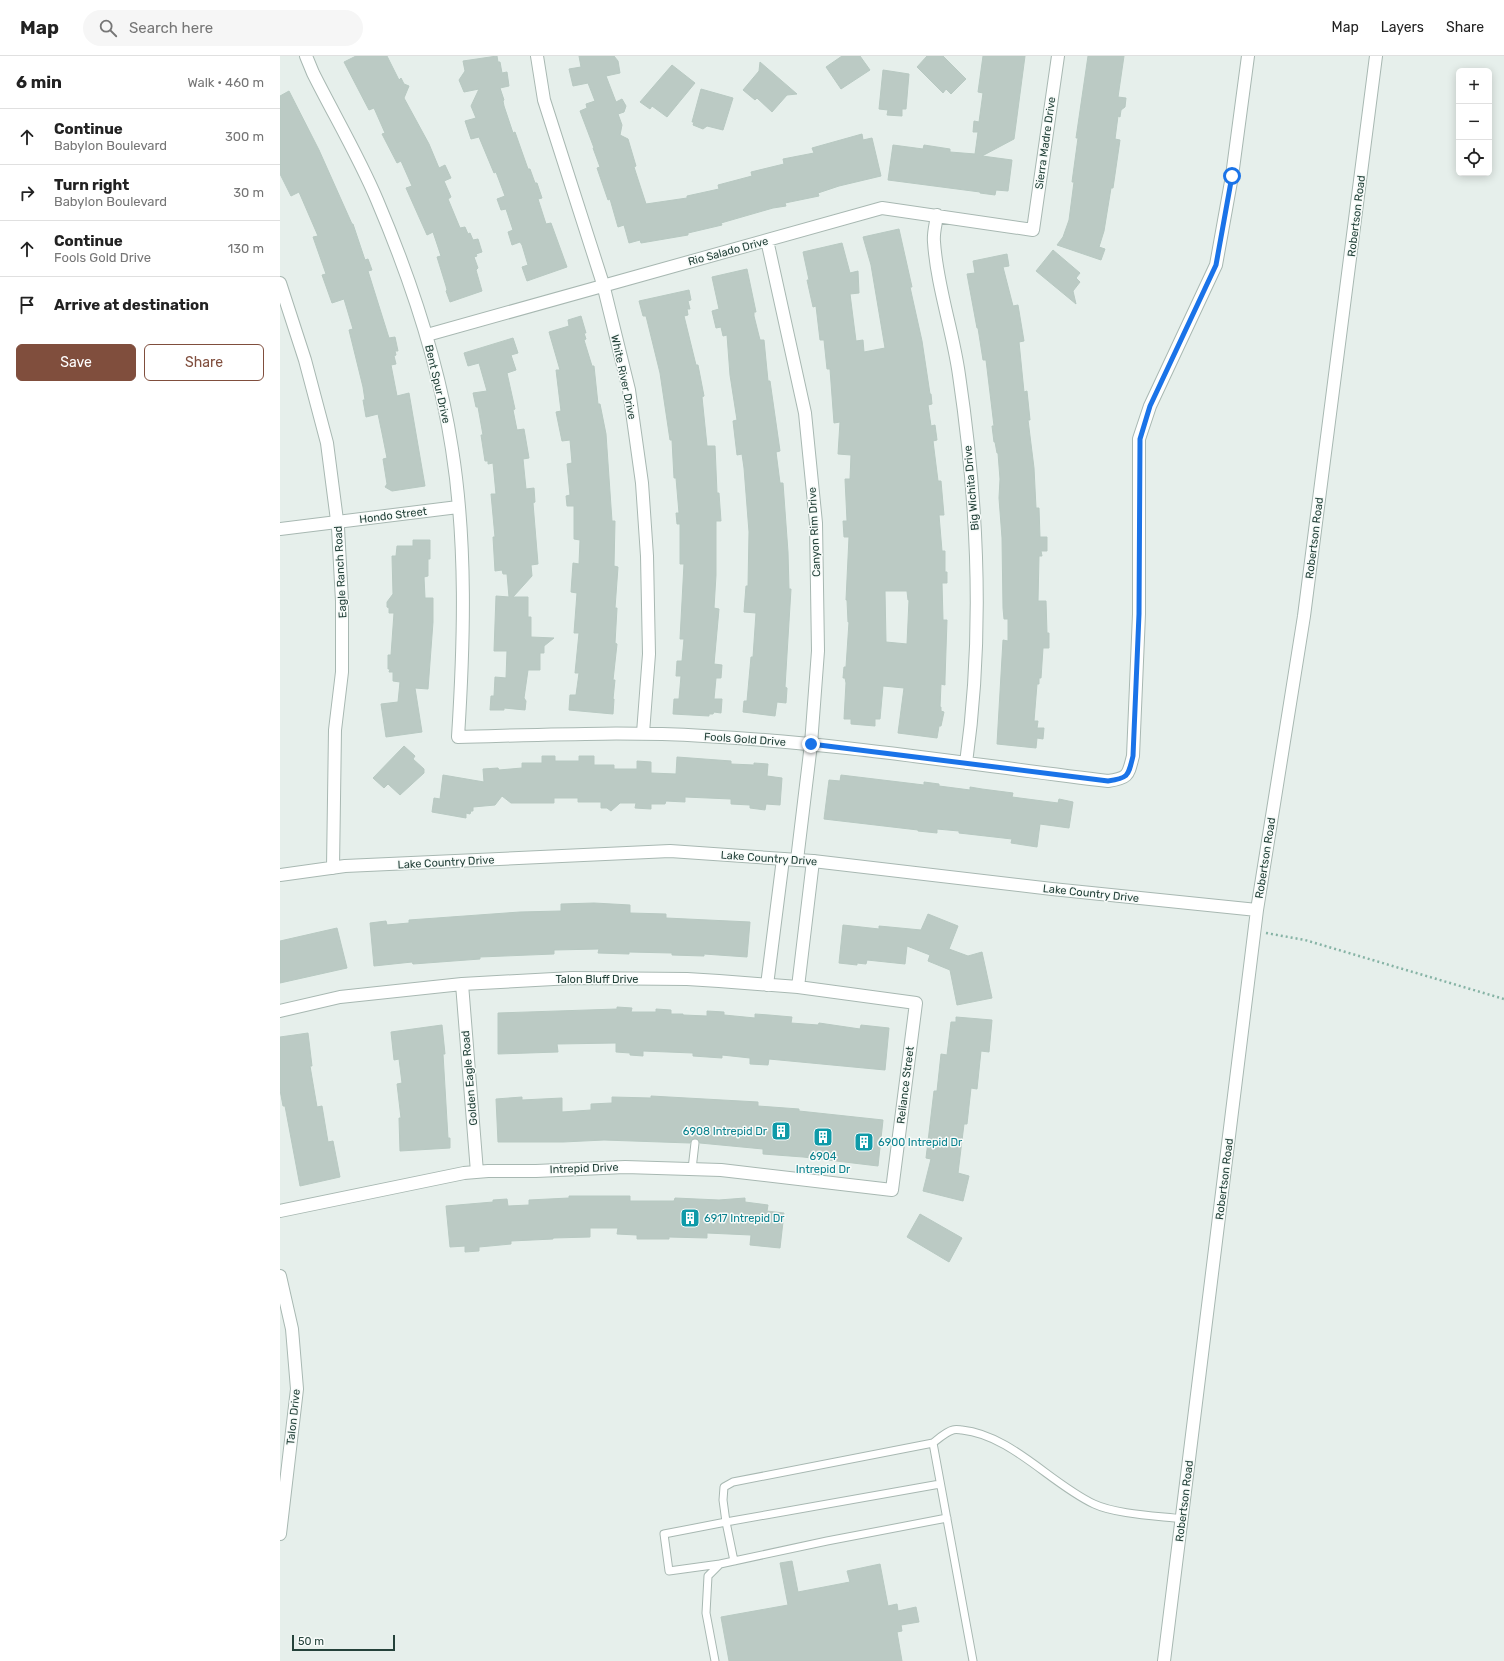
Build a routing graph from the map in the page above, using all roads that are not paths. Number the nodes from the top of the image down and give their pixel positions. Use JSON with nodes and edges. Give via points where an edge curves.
{"nodes":[{"id":1,"x":306,"y":56,"type":"edge"},
{"id":2,"x":538,"y":56,"type":"edge"},
{"id":3,"x":1058,"y":56,"type":"edge"},
{"id":4,"x":1248,"y":56,"type":"edge"},
{"id":5,"x":1376,"y":56,"type":"edge"},
{"id":6,"x":937,"y":215,"type":"junction"},
{"id":7,"x":1033,"y":230,"type":"joint"},
{"id":8,"x":767,"y":240,"type":"junction"},
{"id":9,"x":280,"y":283,"type":"edge"},
{"id":10,"x":603,"y":284,"type":"junction"},
{"id":11,"x":427,"y":334,"type":"junction"},
{"id":12,"x":458,"y":507,"type":"junction"},
{"id":13,"x":338,"y":522,"type":"junction"},
{"id":14,"x":280,"y":529,"type":"edge"},
{"id":15,"x":643,"y":733,"type":"junction"},
{"id":16,"x":458,"y":737,"type":"joint"},
{"id":17,"x":811,"y":744,"type":"junction"},
{"id":18,"x":966,"y":763,"type":"junction"},
{"id":19,"x":782,"y":858,"type":"junction"},
{"id":20,"x":797,"y":860,"type":"junction"},
{"id":21,"x":813,"y":861,"type":"junction"},
{"id":22,"x":333,"y":868,"type":"junction"},
{"id":23,"x":280,"y":875,"type":"edge"},
{"id":24,"x":1257,"y":910,"type":"junction"},
{"id":25,"x":462,"y":984,"type":"junction"},
{"id":26,"x":768,"y":985,"type":"junction"},
{"id":27,"x":798,"y":987,"type":"junction"},
{"id":28,"x":916,"y":1004,"type":"joint"},
{"id":29,"x":280,"y":1011,"type":"edge"},
{"id":30,"x":695,"y":1143,"type":"dead end"},
{"id":31,"x":692,"y":1169,"type":"junction"},
{"id":32,"x":477,"y":1172,"type":"junction"},
{"id":33,"x":892,"y":1190,"type":"joint"},
{"id":34,"x":280,"y":1211,"type":"edge"},
{"id":35,"x":280,"y":1276,"type":"edge"},
{"id":36,"x":933,"y":1443,"type":"junction"},
{"id":37,"x":283,"y":1484,"type":"edge"},
{"id":38,"x":940,"y":1484,"type":"junction"},
{"id":39,"x":947,"y":1518,"type":"junction"},
{"id":40,"x":1182,"y":1519,"type":"junction"},
{"id":41,"x":726,"y":1522,"type":"junction"},
{"id":42,"x":280,"y":1534,"type":"edge"},
{"id":43,"x":734,"y":1561,"type":"junction"},
{"id":44,"x":720,"y":1564,"type":"junction"},
{"id":45,"x":715,"y":1661,"type":"edge"},
{"id":46,"x":973,"y":1661,"type":"edge"},
{"id":47,"x":1164,"y":1661,"type":"edge"}],
"edges":[{"from":1,"to":11,"type":"street","name":"Bent Spur Drive","via":[[377,199]]},
{"from":2,"to":10,"type":"street","name":"White River Drive","via":[[544,100]]},
{"from":3,"to":7,"type":"street","name":"Sierra Madre Drive"},
{"from":4,"to":18,"type":"street","name":"Fools Gold Drive","via":[[1232,176],[1216,265],[1150,406],[1140,439],[1139,614],[1133,756],[1129,772],[1122,779],[1108,781]]},
{"from":5,"to":24,"type":"street","name":"Robertson Road","via":[[1304,616]]},
{"from":6,"to":7,"type":"street","name":"Rio Salado Drive"},
{"from":6,"to":8,"type":"street","name":"Rio Salado Drive","via":[[882,208]]},
{"from":6,"to":18,"type":"street","name":"Big Wichita Drive","via":[[933,241],[959,374],[972,478],[976,546],[976,649]]},
{"from":8,"to":10,"type":"street","name":"Rio Salado Drive"},
{"from":8,"to":17,"type":"street","name":"Canyon Rim Drive","via":[[805,413],[816,523],[818,651]]},
{"from":9,"to":13,"type":"street","name":"Eagle Ranch Road","via":[[305,360],[327,443]]},
{"from":10,"to":11,"type":"street","name":"Rio Salado Drive"},
{"from":10,"to":15,"type":"street","name":"White River Drive","via":[[629,390],[642,483],[647,556],[649,654]]},
{"from":11,"to":12,"type":"street","name":"Bent Spur Drive","via":[[444,403]]},
{"from":12,"to":13,"type":"street","name":"Hondo Street"},
{"from":12,"to":16,"type":"street","name":"Bent Spur Drive","via":[[463,572]]},
{"from":13,"to":14,"type":"street","name":"Hondo Street"},
{"from":13,"to":22,"type":"street","name":"Eagle Ranch Road","via":[[342,672],[335,730]]},
{"from":15,"to":16,"type":"street","name":"Fools Gold Drive"},
{"from":15,"to":17,"type":"street","name":"Fools Gold Drive"},
{"from":17,"to":18,"type":"street","name":"Fools Gold Drive"},
{"from":17,"to":20,"type":"street","name":"Canyon Rim Drive"},
{"from":19,"to":20,"type":"street","name":"Lake Country Drive"},
{"from":19,"to":22,"type":"street","name":"Lake Country Drive","via":[[670,851]]},
{"from":19,"to":26,"type":"street"},
{"from":20,"to":21,"type":"street","name":"Lake Country Drive"},
{"from":21,"to":24,"type":"street","name":"Lake Country Drive"},
{"from":21,"to":27,"type":"street"},
{"from":22,"to":23,"type":"street","name":"Lake Country Drive"},
{"from":24,"to":40,"type":"street","name":"Robertson Road"},
{"from":25,"to":26,"type":"street","name":"Talon Bluff Drive","via":[[572,978],[688,979]]},
{"from":25,"to":29,"type":"street","name":"Talon Bluff Drive","via":[[340,997]]},
{"from":25,"to":32,"type":"street","name":"Golden Eagle Road"},
{"from":26,"to":27,"type":"street","name":"Talon Bluff Drive"},
{"from":27,"to":28,"type":"street","name":"Talon Bluff Drive"},
{"from":28,"to":33,"type":"street","name":"Reliance Street"},
{"from":30,"to":31,"type":"lane"},
{"from":31,"to":32,"type":"street","name":"Intrepid Drive","via":[[625,1167]]},
{"from":31,"to":33,"type":"street","name":"Intrepid Drive","via":[[721,1170]]},
{"from":32,"to":34,"type":"street","name":"Intrepid Drive"},
{"from":35,"to":37,"type":"street","name":"Talon Drive","via":[[292,1329],[297,1389]]},
{"from":36,"to":38,"type":"lane"},
{"from":36,"to":40,"type":"lane","via":[[953,1430],[987,1436],[1012,1449],[1074,1493],[1096,1505],[1124,1512]]},
{"from":36,"to":41,"type":"lane","via":[[733,1482],[724,1488]]},
{"from":37,"to":42,"type":"street","name":"Talon Drive"},
{"from":38,"to":39,"type":"lane"},
{"from":38,"to":41,"type":"lane"},
{"from":39,"to":43,"type":"lane"},
{"from":39,"to":46,"type":"lane"},
{"from":40,"to":47,"type":"street","name":"Robertson Road"},
{"from":41,"to":43,"type":"lane"},
{"from":41,"to":44,"type":"lane","via":[[664,1534],[669,1571]]},
{"from":43,"to":44,"type":"lane"},
{"from":44,"to":45,"type":"lane","via":[[708,1576],[706,1613]]}]}
